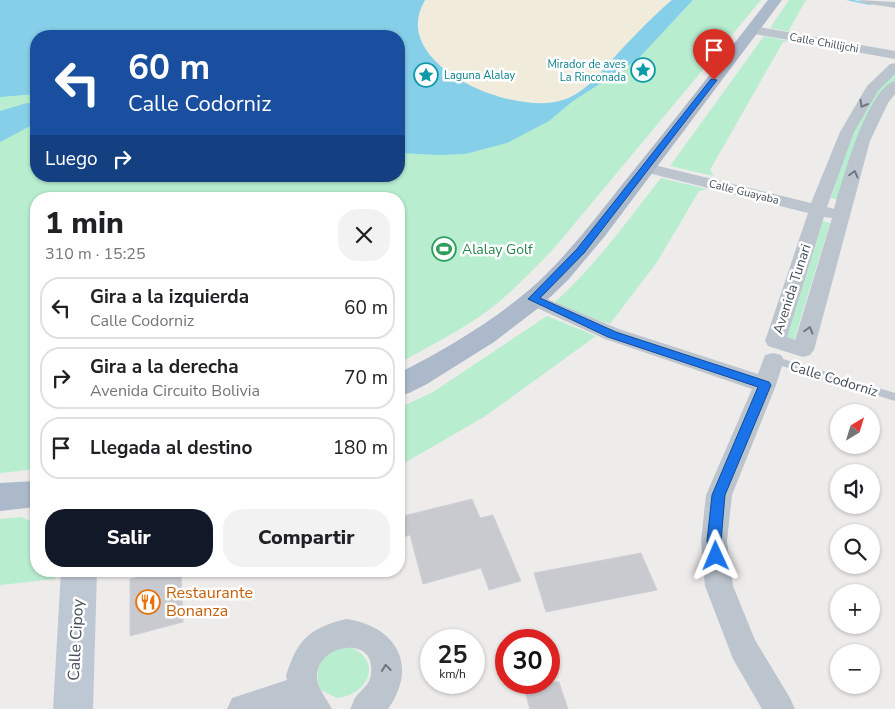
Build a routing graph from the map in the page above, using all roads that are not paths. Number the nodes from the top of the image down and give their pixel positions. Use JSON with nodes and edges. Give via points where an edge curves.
{"nodes":[{"id":1,"x":775,"y":0,"type":"edge"},
{"id":2,"x":864,"y":0,"type":"edge"},
{"id":3,"x":895,"y":5,"type":"edge"},
{"id":4,"x":753,"y":30,"type":"junction"},
{"id":5,"x":895,"y":55,"type":"edge"},
{"id":6,"x":895,"y":67,"type":"edge"},
{"id":7,"x":895,"y":85,"type":"edge"},
{"id":8,"x":646,"y":168,"type":"junction"},
{"id":9,"x":817,"y":210,"type":"junction"},
{"id":10,"x":842,"y":216,"type":"junction"},
{"id":11,"x":533,"y":299,"type":"junction"},
{"id":12,"x":773,"y":360,"type":"joint"},
{"id":13,"x":405,"y":383,"type":"edge"},
{"id":14,"x":765,"y":385,"type":"junction"},
{"id":15,"x":895,"y":398,"type":"edge"},
{"id":16,"x":30,"y":494,"type":"edge"},
{"id":17,"x":0,"y":497,"type":"edge"},
{"id":18,"x":80,"y":577,"type":"edge"},
{"id":19,"x":310,"y":700,"type":"edge"},
{"id":20,"x":73,"y":709,"type":"edge"},
{"id":21,"x":243,"y":709,"type":"edge"},
{"id":22,"x":366,"y":709,"type":"edge"},
{"id":23,"x":778,"y":709,"type":"edge"}],
"edges":[{"from":1,"to":4,"type":"main road"},
{"from":2,"to":3,"type":"street"},
{"from":4,"to":5,"type":"street","name":"Calle Chillijchi"},
{"from":4,"to":8,"type":"main road"},
{"from":6,"to":9,"type":"street","name":"Avenida Tunari","one_way":true,"via":[[872,89],[847,132]]},
{"from":10,"to":7,"type":"street","name":"Avenida Tunari","one_way":true,"via":[[862,141],[881,102]]},
{"from":8,"to":9,"type":"street","name":"Calle Guayaba"},
{"from":8,"to":11,"type":"main road","via":[[580,251]]},
{"from":9,"to":10,"type":"street","name":"Calle Guayaba"},
{"from":9,"to":10,"type":"street","name":"Avenida Tunari","one_way":true,"via":[[775,341],[803,350]]},
{"from":11,"to":13,"type":"main road","via":[[448,360]]},
{"from":11,"to":14,"type":"street","via":[[612,334]]},
{"from":12,"to":14,"type":"street"},
{"from":12,"to":15,"type":"lane","name":"Calle Codorniz"},
{"from":14,"to":23,"type":"street","via":[[719,495],[714,541],[719,586],[744,648]]},
{"from":16,"to":17,"type":"main road"},
{"from":18,"to":20,"type":"main road","name":"Calle Cipoy"},
{"from":19,"to":21,"type":"street"},
{"from":22,"to":19,"type":"street","one_way":true,"via":[[383,691],[387,678],[382,651],[361,634],[334,635],[311,651],[301,678]]}]}
